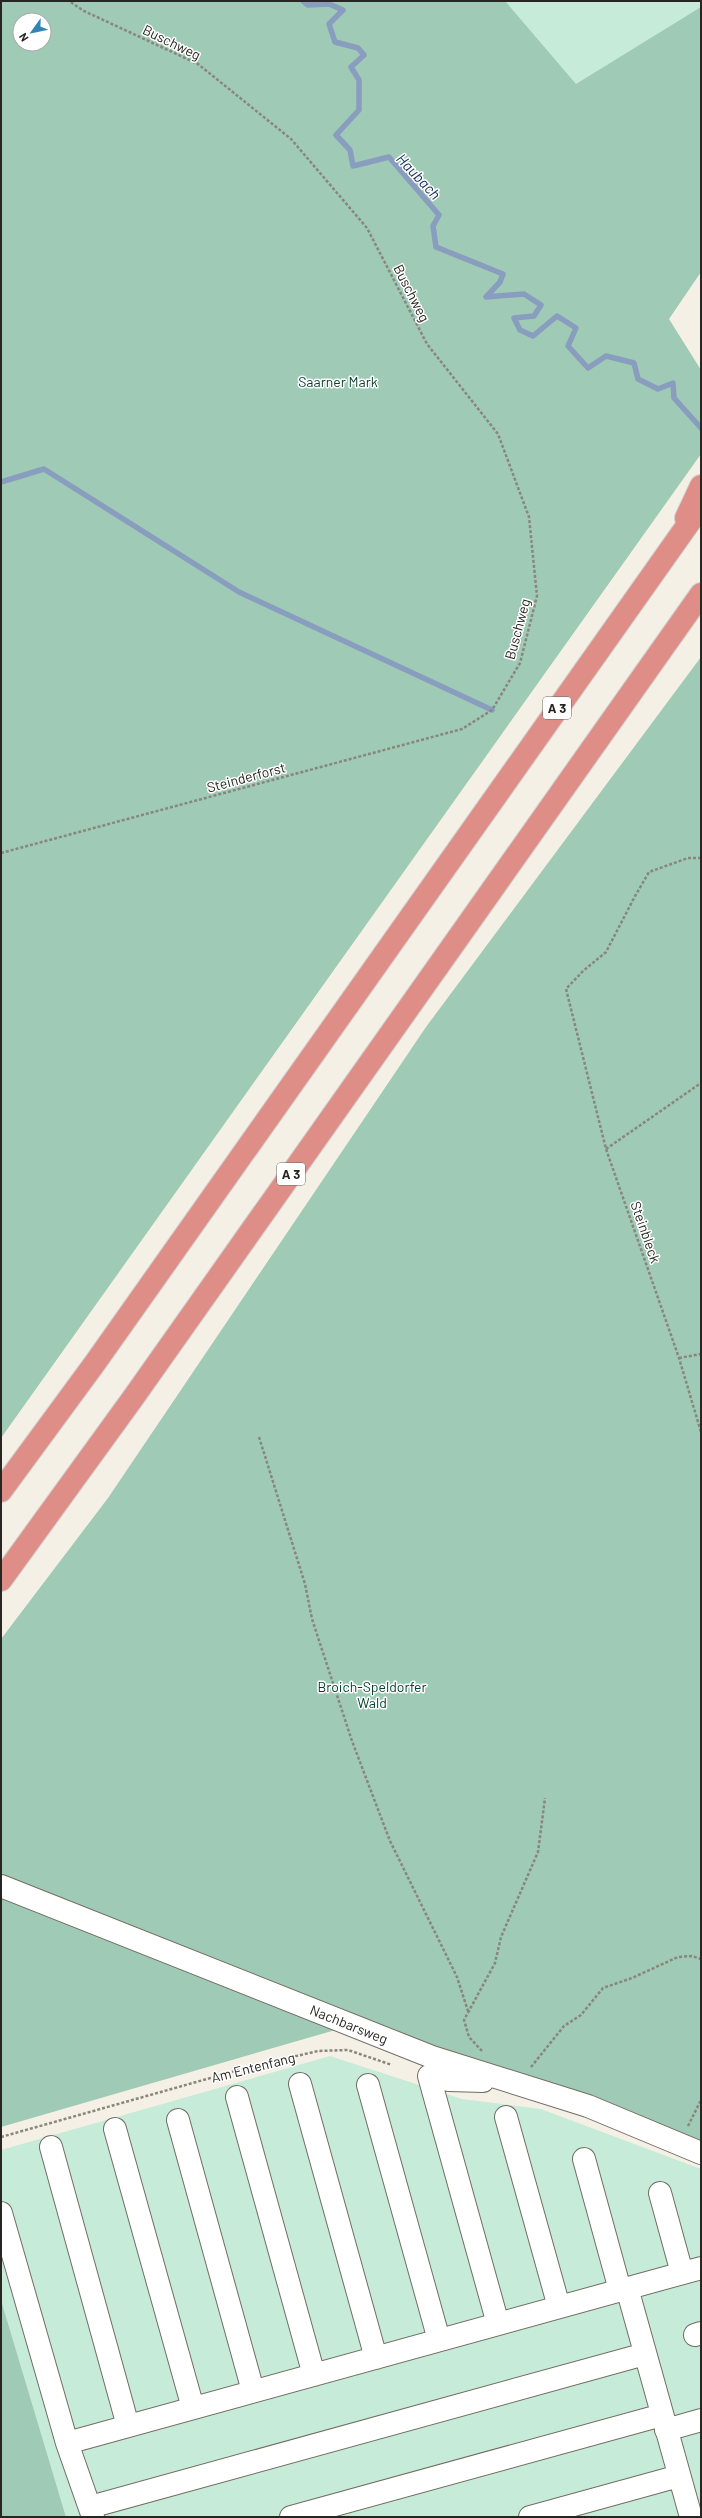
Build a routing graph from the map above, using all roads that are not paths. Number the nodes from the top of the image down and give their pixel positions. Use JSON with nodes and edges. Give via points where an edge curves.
{"nodes":[{"id":1,"x":701,"y":486,"type":"edge"},
{"id":2,"x":701,"y":506,"type":"edge"},
{"id":3,"x":676,"y":539,"type":"junction"},
{"id":4,"x":701,"y":594,"type":"edge"},
{"id":5,"x":1,"y":1491,"type":"edge"},
{"id":6,"x":1,"y":1580,"type":"edge"},
{"id":7,"x":1,"y":1886,"type":"edge"},
{"id":8,"x":508,"y":2081,"type":"junction"},
{"id":9,"x":300,"y":2084,"type":"dead end"},
{"id":10,"x":368,"y":2085,"type":"dead end"},
{"id":11,"x":237,"y":2097,"type":"dead end"},
{"id":12,"x":506,"y":2117,"type":"dead end"},
{"id":13,"x":178,"y":2120,"type":"dead end"},
{"id":14,"x":115,"y":2129,"type":"dead end"},
{"id":15,"x":51,"y":2147,"type":"dead end"},
{"id":16,"x":701,"y":2153,"type":"edge"},
{"id":17,"x":584,"y":2159,"type":"dead end"},
{"id":18,"x":660,"y":2193,"type":"dead end"},
{"id":19,"x":1,"y":2213,"type":"edge"},
{"id":20,"x":692,"y":2271,"type":"edge"},
{"id":21,"x":624,"y":2289,"type":"junction"},
{"id":22,"x":559,"y":2307,"type":"junction"},
{"id":23,"x":498,"y":2324,"type":"junction"},
{"id":24,"x":439,"y":2340,"type":"junction"},
{"id":25,"x":645,"y":2354,"type":"junction"},
{"id":26,"x":376,"y":2358,"type":"junction"},
{"id":27,"x":314,"y":2375,"type":"junction"},
{"id":28,"x":253,"y":2391,"type":"junction"},
{"id":29,"x":193,"y":2408,"type":"junction"},
{"id":30,"x":701,"y":2420,"type":"edge"},
{"id":31,"x":664,"y":2423,"type":"junction"},
{"id":32,"x":128,"y":2426,"type":"junction"},
{"id":33,"x":67,"y":2443,"type":"junction"},
{"id":34,"x":679,"y":2476,"type":"junction"},
{"id":35,"x":92,"y":2512,"type":"edge"},
{"id":36,"x":701,"y":2516,"type":"edge"},
{"id":37,"x":291,"y":2517,"type":"edge"},
{"id":38,"x":530,"y":2517,"type":"edge"},
{"id":39,"x":690,"y":2517,"type":"edge"},
{"id":40,"x":697,"y":2517,"type":"edge"}],
"edges":[{"from":1,"to":3,"type":"highway"},
{"from":2,"to":3,"type":"highway","number":"A 3"},
{"from":3,"to":5,"type":"highway","number":"A 3","via":[[95,1362]]},
{"from":4,"to":6,"type":"highway","number":"A 3","via":[[133,1398]]},
{"from":7,"to":8,"type":"lane","name":"Nachbarsweg","via":[[432,2057]]},
{"from":8,"to":16,"type":"lane","name":"Nachbarsweg","via":[[588,2106]]},
{"from":8,"to":23,"type":"lane","via":[[449,2080],[429,2076]]},
{"from":9,"to":26,"type":"lane"},
{"from":10,"to":24,"type":"lane"},
{"from":11,"to":27,"type":"lane"},
{"from":12,"to":22,"type":"lane"},
{"from":13,"to":28,"type":"lane"},
{"from":14,"to":29,"type":"lane"},
{"from":15,"to":32,"type":"lane"},
{"from":17,"to":21,"type":"lane"},
{"from":18,"to":20,"type":"lane"},
{"from":19,"to":33,"type":"lane"},
{"from":20,"to":21,"type":"lane"},
{"from":21,"to":22,"type":"lane"},
{"from":21,"to":25,"type":"lane"},
{"from":22,"to":23,"type":"lane"},
{"from":23,"to":24,"type":"lane"},
{"from":24,"to":26,"type":"lane"},
{"from":25,"to":31,"type":"lane"},
{"from":25,"to":35,"type":"lane"},
{"from":26,"to":27,"type":"lane"},
{"from":27,"to":28,"type":"lane"},
{"from":28,"to":29,"type":"lane"},
{"from":29,"to":32,"type":"lane"},
{"from":30,"to":31,"type":"lane"},
{"from":31,"to":34,"type":"lane"},
{"from":31,"to":37,"type":"lane"},
{"from":32,"to":33,"type":"lane"},
{"from":33,"to":35,"type":"lane"},
{"from":34,"to":38,"type":"lane"},
{"from":34,"to":39,"type":"lane"},
{"from":36,"to":40,"type":"lane"}]}
